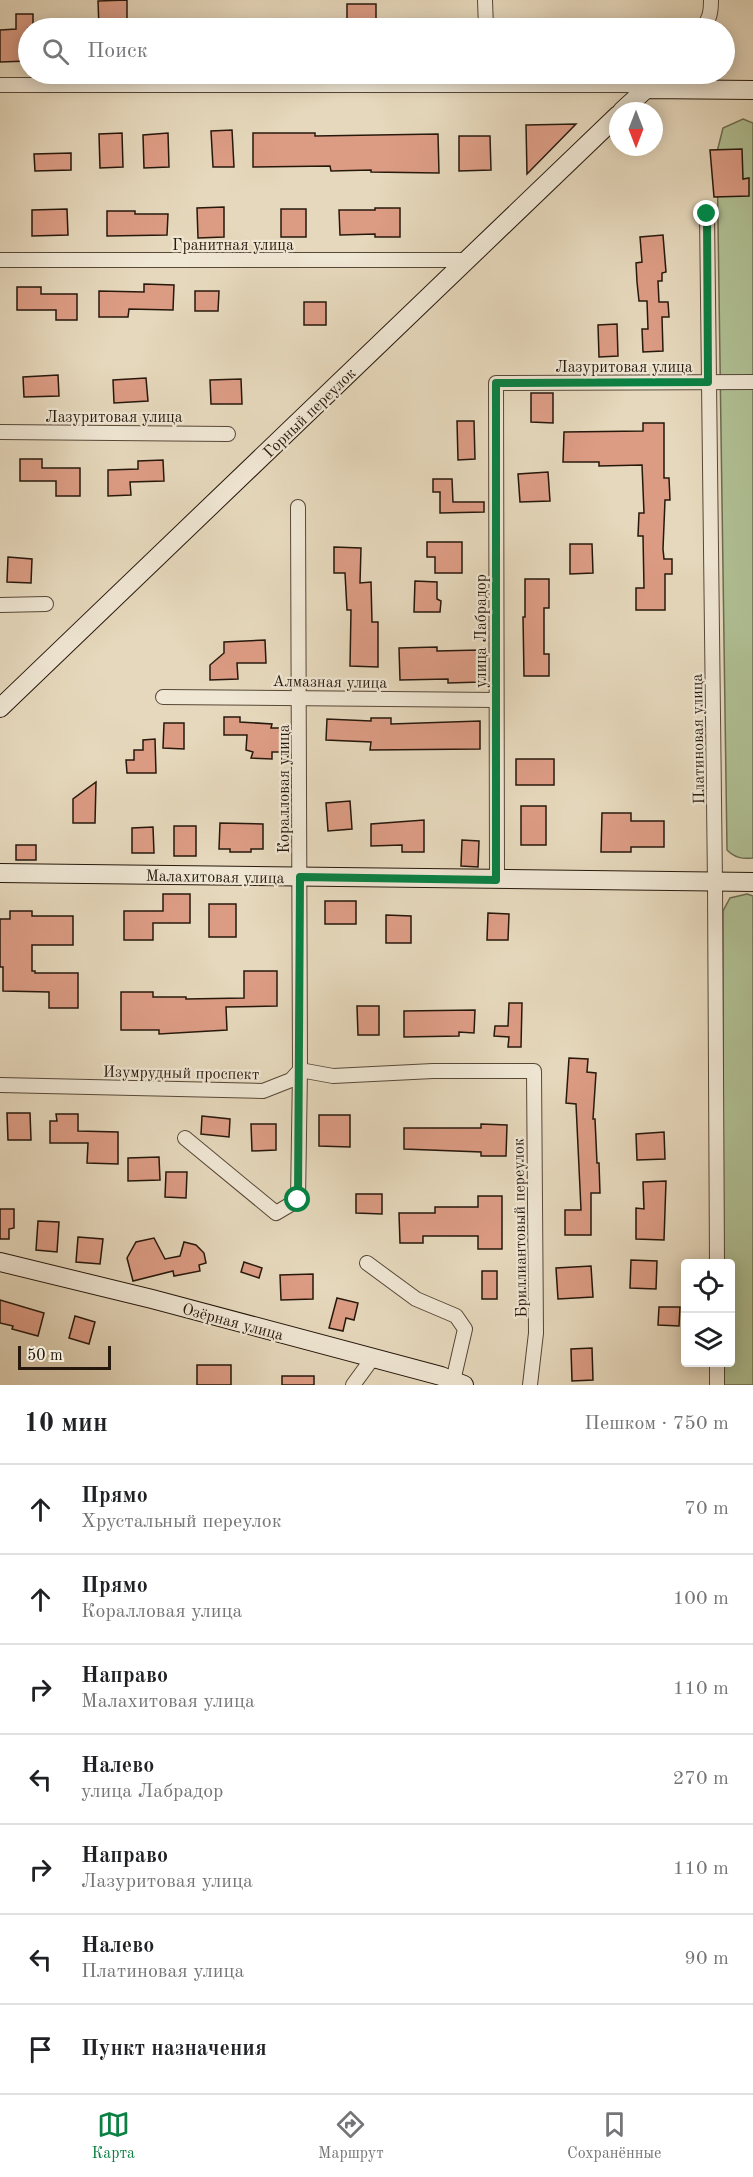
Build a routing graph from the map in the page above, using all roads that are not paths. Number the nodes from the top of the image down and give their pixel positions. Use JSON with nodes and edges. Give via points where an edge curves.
{"nodes":[{"id":1,"x":485,"y":0,"type":"edge"},
{"id":2,"x":711,"y":0,"type":"edge"},
{"id":3,"x":486,"y":18,"type":"edge"},
{"id":4,"x":709,"y":18,"type":"edge"},
{"id":5,"x":139,"y":84,"type":"edge"},
{"id":6,"x":604,"y":84,"type":"edge"},
{"id":7,"x":650,"y":84,"type":"edge"},
{"id":8,"x":0,"y":86,"type":"edge"},
{"id":9,"x":646,"y":88,"type":"junction"},
{"id":10,"x":753,"y":90,"type":"edge"},
{"id":11,"x":631,"y":102,"type":"edge"},
{"id":12,"x":609,"y":124,"type":"edge"},
{"id":13,"x":707,"y":214,"type":"dead end"},
{"id":14,"x":0,"y":260,"type":"edge"},
{"id":15,"x":466,"y":260,"type":"junction"},
{"id":16,"x":708,"y":382,"type":"junction"},
{"id":17,"x":753,"y":382,"type":"edge"},
{"id":18,"x":496,"y":383,"type":"joint"},
{"id":19,"x":0,"y":432,"type":"edge"},
{"id":20,"x":228,"y":434,"type":"dead end"},
{"id":21,"x":298,"y":507,"type":"dead end"},
{"id":22,"x":46,"y":604,"type":"dead end"},
{"id":23,"x":0,"y":605,"type":"edge"},
{"id":24,"x":163,"y":697,"type":"dead end"},
{"id":25,"x":299,"y":697,"type":"junction"},
{"id":26,"x":496,"y":700,"type":"junction"},
{"id":27,"x":0,"y":708,"type":"edge"},
{"id":28,"x":0,"y":873,"type":"edge"},
{"id":29,"x":300,"y":877,"type":"junction"},
{"id":30,"x":496,"y":880,"type":"junction"},
{"id":31,"x":753,"y":882,"type":"edge"},
{"id":32,"x":715,"y":883,"type":"junction"},
{"id":33,"x":300,"y":1070,"type":"junction"},
{"id":34,"x":0,"y":1085,"type":"edge"},
{"id":35,"x":185,"y":1138,"type":"dead end"},
{"id":36,"x":717,"y":1259,"type":"edge"},
{"id":37,"x":0,"y":1262,"type":"edge"},
{"id":38,"x":367,"y":1263,"type":"dead end"},
{"id":39,"x":372,"y":1359,"type":"junction"},
{"id":40,"x":717,"y":1367,"type":"edge"},
{"id":41,"x":459,"y":1383,"type":"edge"},
{"id":42,"x":353,"y":1385,"type":"edge"},
{"id":43,"x":530,"y":1385,"type":"edge"},
{"id":44,"x":717,"y":1385,"type":"edge"}],
"edges":[{"from":1,"to":3,"type":"street"},
{"from":2,"to":4,"type":"street"},
{"from":5,"to":8,"type":"street"},
{"from":6,"to":9,"type":"street"},
{"from":7,"to":9,"type":"street"},
{"from":9,"to":10,"type":"street"},
{"from":9,"to":11,"type":"street"},
{"from":12,"to":15,"type":"street","name":"Горный переулок"},
{"from":13,"to":16,"type":"street","name":"Платиновая улица"},
{"from":14,"to":15,"type":"street","name":"Гранитная улица"},
{"from":15,"to":27,"type":"street","name":"Горный переулок"},
{"from":16,"to":17,"type":"street","name":"Лазуритовая улица"},
{"from":16,"to":18,"type":"street","name":"Лазуритовая улица"},
{"from":16,"to":32,"type":"street","name":"Платиновая улица"},
{"from":18,"to":26,"type":"street","name":"улица Лабрадор"},
{"from":19,"to":20,"type":"street","name":"Лазуритовая улица"},
{"from":21,"to":25,"type":"street","name":"Коралловая улица"},
{"from":22,"to":23,"type":"street"},
{"from":24,"to":25,"type":"street","name":"Алмазная улица"},
{"from":25,"to":26,"type":"street","name":"Алмазная улица"},
{"from":25,"to":29,"type":"street","name":"Коралловая улица"},
{"from":26,"to":30,"type":"street","name":"улица Лабрадор"},
{"from":28,"to":29,"type":"street","name":"Малахитовая улица"},
{"from":29,"to":30,"type":"street","name":"Малахитовая улица"},
{"from":29,"to":33,"type":"street","name":"Коралловая улица"},
{"from":30,"to":32,"type":"street","name":"Малахитовая улица"},
{"from":31,"to":32,"type":"street","name":"Малахитовая улица"},
{"from":32,"to":36,"type":"street","name":"Платиновая улица"},
{"from":33,"to":34,"type":"street","name":"Изумрудный проспект","via":[[291,1080],[263,1091]]},
{"from":33,"to":35,"type":"street","name":"Коралловая улица","via":[[298,1200],[276,1213]]},
{"from":33,"to":43,"type":"street","name":"Бриллиантовый переулок","via":[[333,1076],[534,1071],[536,1333]]},
{"from":37,"to":39,"type":"street","name":"Озёрная улица"},
{"from":38,"to":41,"type":"street","via":[[416,1299],[456,1316],[465,1329]]},
{"from":39,"to":41,"type":"street","name":"Озёрная улица"},
{"from":39,"to":42,"type":"street"},
{"from":40,"to":44,"type":"street"}]}
